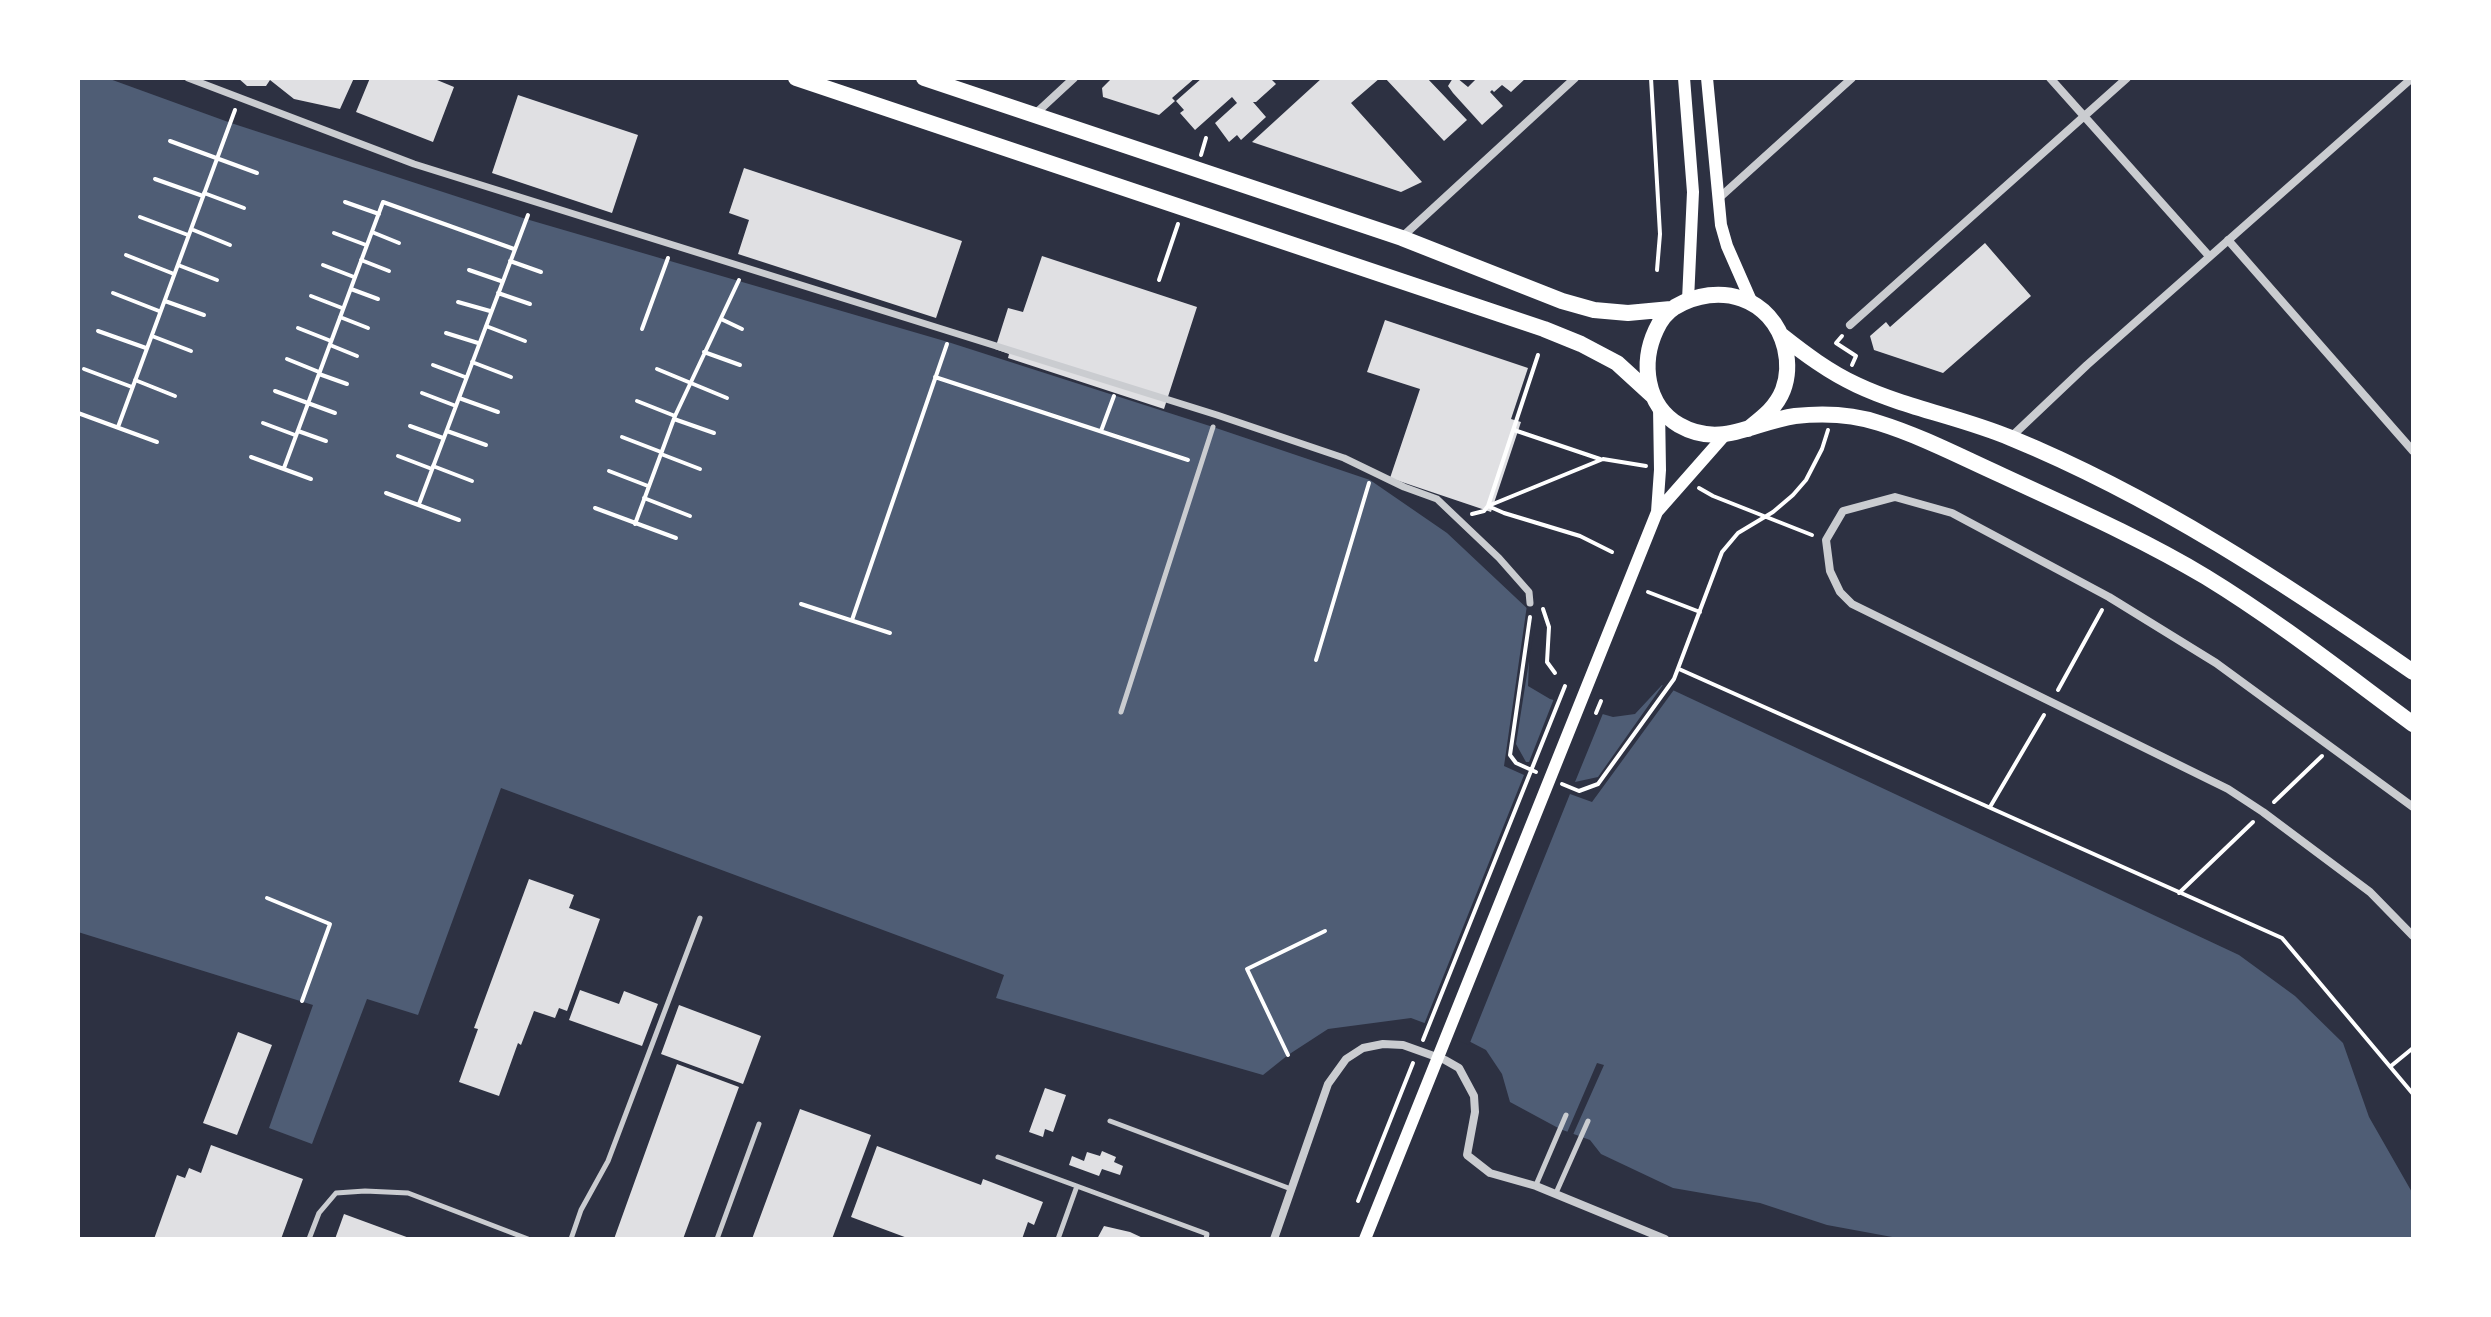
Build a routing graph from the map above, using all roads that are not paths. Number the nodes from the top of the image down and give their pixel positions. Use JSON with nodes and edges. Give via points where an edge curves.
{"nodes":[{"id":1,"x":188,"y":78,"type":"edge"},
{"id":2,"x":796,"y":78,"type":"edge"},
{"id":3,"x":924,"y":78,"type":"edge"},
{"id":4,"x":1074,"y":78,"type":"edge"},
{"id":5,"x":1684,"y":78,"type":"edge"},
{"id":6,"x":1707,"y":78,"type":"edge"},
{"id":7,"x":1852,"y":78,"type":"edge"},
{"id":8,"x":2050,"y":78,"type":"edge"},
{"id":9,"x":2127,"y":78,"type":"edge"},
{"id":10,"x":2412,"y":78,"type":"edge"},
{"id":11,"x":1571,"y":79,"type":"edge"},
{"id":12,"x":1034,"y":115,"type":"junction"},
{"id":13,"x":2083,"y":116,"type":"junction"},
{"id":14,"x":1718,"y":199,"type":"junction"},
{"id":15,"x":1402,"y":238,"type":"junction"},
{"id":16,"x":2228,"y":240,"type":"junction"},
{"id":17,"x":2209,"y":256,"type":"junction"},
{"id":18,"x":1688,"y":300,"type":"junction"},
{"id":19,"x":1752,"y":303,"type":"junction"},
{"id":20,"x":1671,"y":309,"type":"junction"},
{"id":21,"x":1850,"y":325,"type":"dead end"},
{"id":22,"x":1781,"y":335,"type":"junction"},
{"id":23,"x":1656,"y":402,"type":"junction"},
{"id":24,"x":1213,"y":427,"type":"dead end"},
{"id":25,"x":1748,"y":429,"type":"junction"},
{"id":26,"x":1724,"y":436,"type":"junction"},
{"id":27,"x":2010,"y":437,"type":"junction"},
{"id":28,"x":2413,"y":451,"type":"edge"},
{"id":29,"x":1657,"y":512,"type":"junction"},
{"id":30,"x":1530,"y":603,"type":"dead end"},
{"id":31,"x":2413,"y":672,"type":"edge"},
{"id":32,"x":1121,"y":712,"type":"dead end"},
{"id":33,"x":2413,"y":724,"type":"edge"},
{"id":34,"x":2413,"y":807,"type":"edge"},
{"id":35,"x":700,"y":918,"type":"dead end"},
{"id":36,"x":2413,"y":936,"type":"edge"},
{"id":37,"x":1566,"y":1115,"type":"dead end"},
{"id":38,"x":1110,"y":1121,"type":"dead end"},
{"id":39,"x":1588,"y":1121,"type":"dead end"},
{"id":40,"x":759,"y":1124,"type":"dead end"},
{"id":41,"x":998,"y":1157,"type":"dead end"},
{"id":42,"x":1077,"y":1186,"type":"junction"},
{"id":43,"x":1536,"y":1186,"type":"junction"},
{"id":44,"x":1291,"y":1189,"type":"junction"},
{"id":45,"x":1555,"y":1194,"type":"junction"},
{"id":46,"x":309,"y":1239,"type":"edge"},
{"id":47,"x":528,"y":1239,"type":"edge"},
{"id":48,"x":571,"y":1239,"type":"edge"},
{"id":49,"x":717,"y":1239,"type":"edge"},
{"id":50,"x":1058,"y":1239,"type":"edge"},
{"id":51,"x":1206,"y":1239,"type":"edge"},
{"id":52,"x":1274,"y":1239,"type":"edge"},
{"id":53,"x":1365,"y":1239,"type":"edge"},
{"id":54,"x":1665,"y":1239,"type":"edge"}],
"edges":[{"from":1,"to":30,"type":"street","via":[[414,164],[1344,458],[1437,499],[1499,558],[1529,592]]},
{"from":2,"to":23,"type":"highway","via":[[1544,329],[1617,363]]},
{"from":3,"to":12,"type":"highway"},
{"from":4,"to":12,"type":"street"},
{"from":5,"to":18,"type":"main road","via":[[1692,166]]},
{"from":6,"to":14,"type":"main road"},
{"from":7,"to":14,"type":"street"},
{"from":8,"to":13,"type":"street"},
{"from":9,"to":13,"type":"street"},
{"from":10,"to":16,"type":"street"},
{"from":11,"to":15,"type":"street"},
{"from":12,"to":15,"type":"highway"},
{"from":13,"to":17,"type":"street"},
{"from":13,"to":21,"type":"street"},
{"from":14,"to":19,"type":"main road","via":[[1727,246]]},
{"from":15,"to":20,"type":"highway","via":[[1594,310]]},
{"from":16,"to":17,"type":"street"},
{"from":16,"to":28,"type":"street"},
{"from":17,"to":27,"type":"street"},
{"from":18,"to":19,"type":"highway","via":[[1731,295]]},
{"from":18,"to":20,"type":"highway"},
{"from":19,"to":22,"type":"highway"},
{"from":20,"to":23,"type":"highway","via":[[1648,347],[1646,372]]},
{"from":22,"to":25,"type":"highway","via":[[1788,361],[1784,389],[1770,413]]},
{"from":22,"to":27,"type":"highway","via":[[1819,365],[1858,385]]},
{"from":23,"to":26,"type":"highway","via":[[1677,424],[1699,434]]},
{"from":23,"to":29,"type":"main road"},
{"from":24,"to":32,"type":"lane"},
{"from":25,"to":26,"type":"highway"},
{"from":25,"to":33,"type":"highway","via":[[1793,416],[1836,414],[1914,436],[2203,576]]},
{"from":26,"to":29,"type":"main road"},
{"from":27,"to":31,"type":"highway","via":[[2173,517],[2301,594]]},
{"from":29,"to":53,"type":"main road"},
{"from":34,"to":36,"type":"street","via":[[2203,655],[2109,597],[1952,513],[1895,497],[1843,511],[1826,540],[1830,571],[1852,604],[2228,789],[2370,892]]},
{"from":35,"to":48,"type":"lane","via":[[608,1161]]},
{"from":37,"to":43,"type":"lane"},
{"from":38,"to":44,"type":"lane"},
{"from":39,"to":45,"type":"lane"},
{"from":40,"to":49,"type":"lane"},
{"from":41,"to":42,"type":"lane"},
{"from":42,"to":50,"type":"lane"},
{"from":42,"to":51,"type":"lane","via":[[1207,1234]]},
{"from":43,"to":44,"type":"street","via":[[1490,1173],[1467,1155],[1474,1096],[1459,1068],[1403,1045],[1383,1044],[1346,1059],[1328,1084]]},
{"from":43,"to":45,"type":"street"},
{"from":44,"to":52,"type":"street"},
{"from":45,"to":54,"type":"street"},
{"from":46,"to":47,"type":"lane","via":[[319,1213],[336,1193],[365,1191],[408,1193]]}]}
